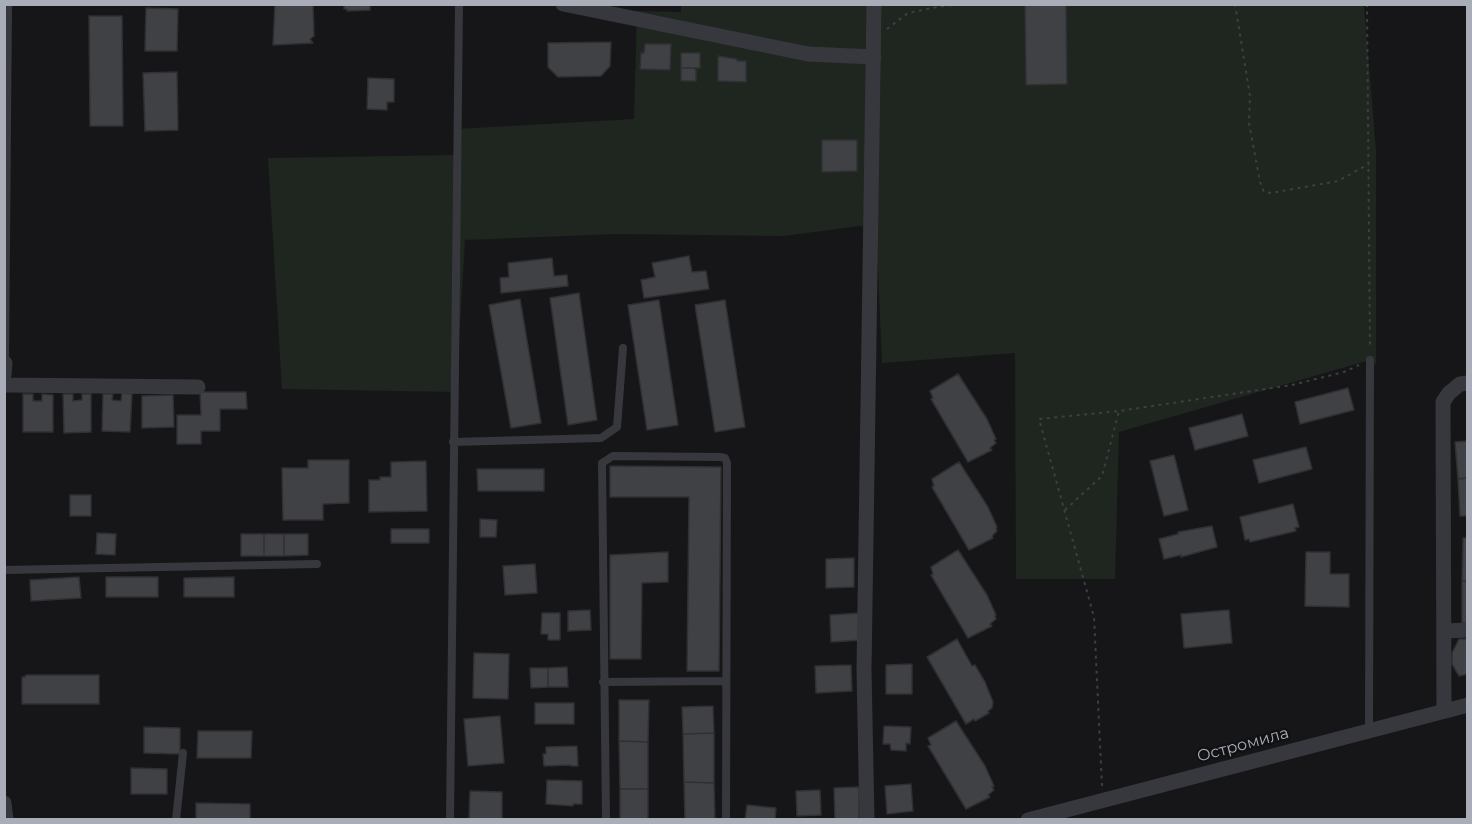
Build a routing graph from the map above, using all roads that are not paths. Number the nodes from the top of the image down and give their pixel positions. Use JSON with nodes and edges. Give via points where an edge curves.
{"nodes":[{"id":1,"x":8,"y":4,"type":"edge"},
{"id":2,"x":459,"y":4,"type":"edge"},
{"id":3,"x":563,"y":4,"type":"edge"},
{"id":4,"x":874,"y":4,"type":"edge"},
{"id":5,"x":874,"y":57,"type":"junction"},
{"id":6,"x":5,"y":292,"type":"edge"},
{"id":7,"x":623,"y":348,"type":"dead end"},
{"id":8,"x":1370,"y":360,"type":"road end"},
{"id":9,"x":5,"y":363,"type":"edge"},
{"id":10,"x":4,"y":375,"type":"edge"},
{"id":11,"x":1467,"y":383,"type":"edge"},
{"id":12,"x":4,"y":386,"type":"edge"},
{"id":13,"x":198,"y":387,"type":"dead end"},
{"id":14,"x":453,"y":442,"type":"junction"},
{"id":15,"x":317,"y":564,"type":"dead end"},
{"id":16,"x":4,"y":570,"type":"edge"},
{"id":17,"x":1467,"y":630,"type":"edge"},
{"id":18,"x":1444,"y":631,"type":"junction"},
{"id":19,"x":726,"y":681,"type":"junction"},
{"id":20,"x":603,"y":682,"type":"junction"},
{"id":21,"x":1467,"y":705,"type":"edge"},
{"id":22,"x":1444,"y":711,"type":"junction"},
{"id":23,"x":1369,"y":731,"type":"junction"},
{"id":24,"x":183,"y":753,"type":"dead end"},
{"id":25,"x":4,"y":803,"type":"edge"},
{"id":26,"x":6,"y":819,"type":"edge"},
{"id":27,"x":176,"y":819,"type":"edge"},
{"id":28,"x":450,"y":819,"type":"edge"},
{"id":29,"x":606,"y":819,"type":"edge"},
{"id":30,"x":726,"y":819,"type":"edge"},
{"id":31,"x":867,"y":819,"type":"edge"},
{"id":32,"x":1028,"y":819,"type":"edge"}],
"edges":[{"from":1,"to":6,"type":"lane"},
{"from":2,"to":14,"type":"lane"},
{"from":3,"to":5,"type":"street","via":[[808,54]]},
{"from":4,"to":5,"type":"street"},
{"from":5,"to":31,"type":"street","via":[[864,670]]},
{"from":6,"to":9,"type":"lane"},
{"from":7,"to":14,"type":"lane","via":[[617,427],[602,438]]},
{"from":8,"to":23,"type":"lane"},
{"from":9,"to":10,"type":"street"},
{"from":11,"to":18,"type":"street","via":[[1460,384],[1443,402]]},
{"from":12,"to":13,"type":"street"},
{"from":14,"to":28,"type":"lane"},
{"from":15,"to":16,"type":"lane"},
{"from":17,"to":18,"type":"street"},
{"from":18,"to":22,"type":"street"},
{"from":19,"to":20,"type":"lane"},
{"from":19,"to":20,"type":"lane","via":[[725,458],[613,456],[602,463]]},
{"from":19,"to":30,"type":"lane"},
{"from":20,"to":29,"type":"lane"},
{"from":21,"to":22,"type":"street","name":"Остромила"},
{"from":22,"to":23,"type":"street","name":"Остромила"},
{"from":23,"to":32,"type":"street","name":"Остромила"},
{"from":24,"to":27,"type":"lane"},
{"from":25,"to":26,"type":"street"}]}
